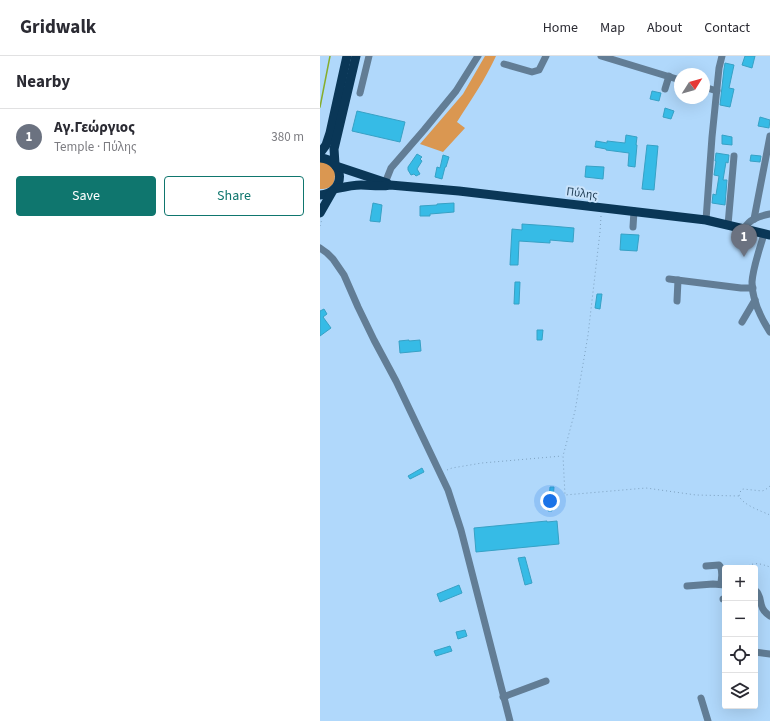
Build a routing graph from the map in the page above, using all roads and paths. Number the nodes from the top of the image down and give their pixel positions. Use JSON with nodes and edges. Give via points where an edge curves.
{"nodes":[{"id":1,"x":347,"y":56,"type":"edge"},
{"id":2,"x":356,"y":56,"type":"edge"},
{"id":3,"x":369,"y":56,"type":"edge"},
{"id":4,"x":478,"y":56,"type":"edge"},
{"id":5,"x":546,"y":56,"type":"edge"},
{"id":6,"x":601,"y":56,"type":"edge"},
{"id":7,"x":722,"y":56,"type":"edge"},
{"id":8,"x":504,"y":64,"type":"dead end"},
{"id":9,"x":669,"y":76,"type":"junction"},
{"id":10,"x":674,"y":78,"type":"edge"},
{"id":11,"x":664,"y":89,"type":"dead end"},
{"id":12,"x":710,"y":89,"type":"edge"},
{"id":13,"x":717,"y":91,"type":"junction"},
{"id":14,"x":360,"y":93,"type":"dead end"},
{"id":15,"x":770,"y":136,"type":"edge"},
{"id":16,"x":320,"y":153,"type":"edge"},
{"id":17,"x":734,"y":156,"type":"dead end"},
{"id":18,"x":320,"y":158,"type":"edge"},
{"id":19,"x":336,"y":165,"type":"junction"},
{"id":20,"x":388,"y":184,"type":"junction"},
{"id":21,"x":333,"y":190,"type":"junction"},
{"id":22,"x":320,"y":195,"type":"edge"},
{"id":23,"x":602,"y":208,"type":"junction"},
{"id":24,"x":634,"y":211,"type":"junction"},
{"id":25,"x":770,"y":214,"type":"edge"},
{"id":26,"x":321,"y":216,"type":"edge"},
{"id":27,"x":754,"y":219,"type":"junction"},
{"id":28,"x":706,"y":220,"type":"junction"},
{"id":29,"x":728,"y":225,"type":"junction"},
{"id":30,"x":320,"y":226,"type":"edge"},
{"id":31,"x":632,"y":227,"type":"dead end"},
{"id":32,"x":744,"y":229,"type":"junction"},
{"id":33,"x":767,"y":234,"type":"edge"},
{"id":34,"x":320,"y":248,"type":"edge"},
{"id":35,"x":669,"y":279,"type":"dead end"},
{"id":36,"x":678,"y":280,"type":"junction"},
{"id":37,"x":753,"y":288,"type":"junction"},
{"id":38,"x":754,"y":300,"type":"junction"},
{"id":39,"x":677,"y":301,"type":"dead end"},
{"id":40,"x":742,"y":322,"type":"dead end"},
{"id":41,"x":770,"y":332,"type":"edge"},
{"id":42,"x":563,"y":456,"type":"junction"},
{"id":43,"x":440,"y":473,"type":"junction"},
{"id":44,"x":770,"y":486,"type":"edge"},
{"id":45,"x":739,"y":496,"type":"junction"},
{"id":46,"x":770,"y":515,"type":"edge"},
{"id":47,"x":750,"y":565,"type":"edge"},
{"id":48,"x":706,"y":566,"type":"dead end"},
{"id":49,"x":770,"y":567,"type":"edge"},
{"id":50,"x":722,"y":570,"type":"edge"},
{"id":51,"x":722,"y":584,"type":"edge"},
{"id":52,"x":687,"y":586,"type":"dead end"},
{"id":53,"x":758,"y":604,"type":"edge"},
{"id":54,"x":770,"y":616,"type":"edge"},
{"id":55,"x":758,"y":652,"type":"edge"},
{"id":56,"x":770,"y":654,"type":"edge"},
{"id":57,"x":546,"y":681,"type":"dead end"},
{"id":58,"x":503,"y":696,"type":"junction"},
{"id":59,"x":701,"y":698,"type":"dead end"},
{"id":60,"x":510,"y":721,"type":"edge"},
{"id":61,"x":708,"y":721,"type":"edge"}],
"edges":[{"from":1,"to":16,"type":"main road","via":[[330,133]]},
{"from":2,"to":19,"type":"main road","via":[[334,149]]},
{"from":3,"to":14,"type":"street"},
{"from":4,"to":20,"type":"street","via":[[456,91],[392,168]]},
{"from":5,"to":8,"type":"street","via":[[539,70],[532,72]]},
{"from":6,"to":9,"type":"street"},
{"from":7,"to":13,"type":"street"},
{"from":9,"to":10,"type":"street"},
{"from":9,"to":11,"type":"street"},
{"from":12,"to":13,"type":"street"},
{"from":13,"to":28,"type":"street"},
{"from":15,"to":27,"type":"street"},
{"from":17,"to":29,"type":"street"},
{"from":18,"to":19,"type":"main road","via":[[330,160]]},
{"from":19,"to":20,"type":"main road"},
{"from":19,"to":21,"type":"main road","via":[[340,178]]},
{"from":20,"to":21,"type":"main road","via":[[359,185]]},
{"from":20,"to":23,"type":"main road","name":"Πύλης"},
{"from":21,"to":22,"type":"main road"},
{"from":21,"to":26,"type":"main road"},
{"from":23,"to":24,"type":"main road","name":"Πύλης"},
{"from":23,"to":42,"type":"path","via":[[588,335],[575,411]]},
{"from":24,"to":28,"type":"main road","name":"Πύλης"},
{"from":24,"to":31,"type":"street"},
{"from":25,"to":27,"type":"street"},
{"from":26,"to":30,"type":"path"},
{"from":27,"to":32,"type":"street"},
{"from":28,"to":29,"type":"main road","name":"Πύλης"},
{"from":29,"to":32,"type":"main road","name":"Πύλης"},
{"from":32,"to":33,"type":"main road","name":"Πύλης"},
{"from":33,"to":37,"type":"street","via":[[754,272]]},
{"from":34,"to":43,"type":"street","via":[[327,252],[344,275]]},
{"from":35,"to":36,"type":"street"},
{"from":36,"to":37,"type":"street"},
{"from":36,"to":39,"type":"street"},
{"from":37,"to":38,"type":"street"},
{"from":38,"to":40,"type":"street"},
{"from":38,"to":41,"type":"street"},
{"from":42,"to":43,"type":"path","via":[[482,463],[452,468]]},
{"from":42,"to":45,"type":"path","via":[[565,495],[646,488],[696,496]]},
{"from":43,"to":58,"type":"street","via":[[461,530]]},
{"from":44,"to":45,"type":"path","via":[[762,491],[741,490]]},
{"from":45,"to":46,"type":"path","via":[[742,501]]},
{"from":47,"to":49,"type":"path","via":[[760,563]]},
{"from":48,"to":50,"type":"street","via":[[719,565]]},
{"from":51,"to":52,"type":"street"},
{"from":53,"to":54,"type":"street"},
{"from":55,"to":56,"type":"street"},
{"from":57,"to":58,"type":"street"},
{"from":58,"to":60,"type":"street"},
{"from":59,"to":61,"type":"street"}]}
